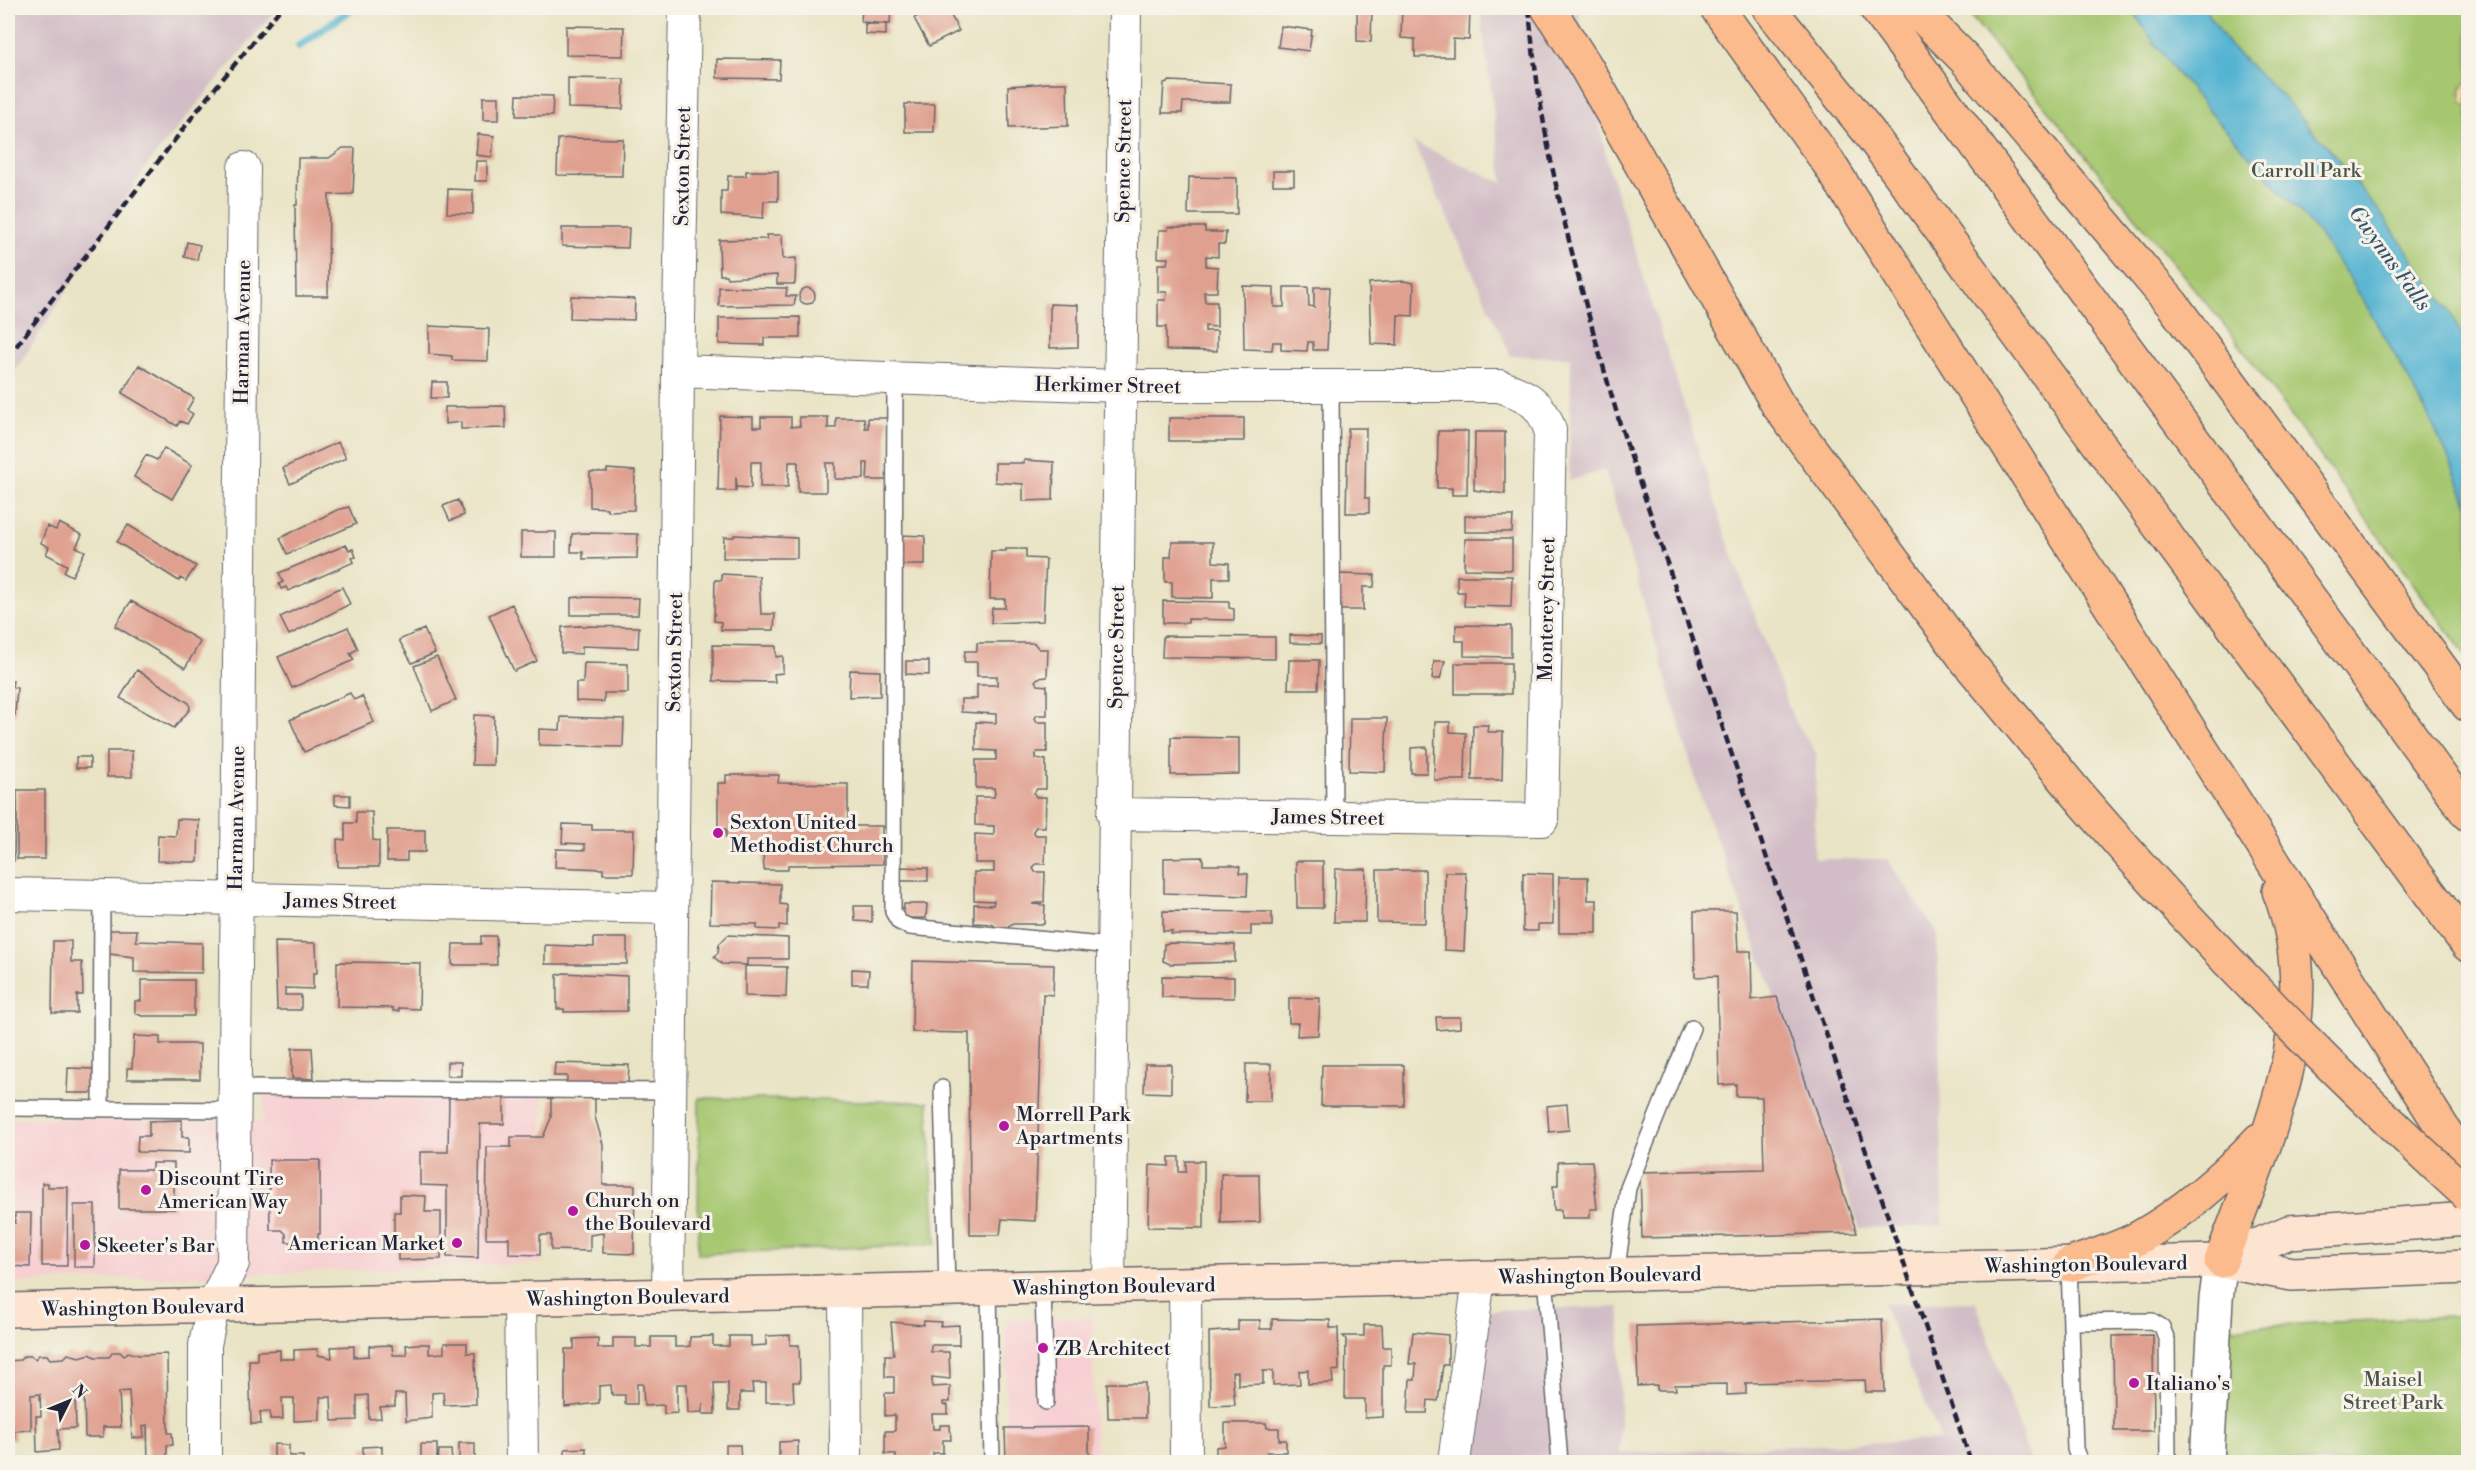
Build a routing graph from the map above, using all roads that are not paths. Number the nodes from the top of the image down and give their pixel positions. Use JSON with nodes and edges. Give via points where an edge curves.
{"nodes":[{"id":1,"x":685,"y":8,"type":"edge"},
{"id":2,"x":1125,"y":8,"type":"edge"},
{"id":3,"x":1548,"y":8,"type":"edge"},
{"id":4,"x":1717,"y":8,"type":"edge"},
{"id":5,"x":1769,"y":8,"type":"edge"},
{"id":6,"x":1876,"y":8,"type":"edge"},
{"id":7,"x":1914,"y":8,"type":"edge"},
{"id":8,"x":244,"y":168,"type":"dead end"},
{"id":9,"x":678,"y":371,"type":"junction"},
{"id":10,"x":895,"y":379,"type":"junction"},
{"id":11,"x":1120,"y":386,"type":"junction"},
{"id":12,"x":1331,"y":386,"type":"junction"},
{"id":13,"x":1535,"y":402,"type":"joint"},
{"id":14,"x":2469,"y":705,"type":"edge"},
{"id":15,"x":1113,"y":814,"type":"junction"},
{"id":16,"x":2469,"y":814,"type":"edge"},
{"id":17,"x":1334,"y":818,"type":"junction"},
{"id":18,"x":1542,"y":820,"type":"joint"},
{"id":19,"x":2258,"y":839,"type":"junction"},
{"id":20,"x":8,"y":894,"type":"edge"},
{"id":21,"x":102,"y":896,"type":"junction"},
{"id":22,"x":235,"y":899,"type":"junction"},
{"id":23,"x":672,"y":908,"type":"junction"},
{"id":24,"x":2469,"y":945,"type":"edge"},
{"id":25,"x":1112,"y":946,"type":"junction"},
{"id":26,"x":1692,"y":1028,"type":"dead end"},
{"id":27,"x":942,"y":1088,"type":"dead end"},
{"id":28,"x":670,"y":1091,"type":"junction"},
{"id":29,"x":234,"y":1099,"type":"junction"},
{"id":30,"x":8,"y":1108,"type":"edge"},
{"id":31,"x":101,"y":1109,"type":"junction"},
{"id":32,"x":2268,"y":1130,"type":"junction"},
{"id":33,"x":2469,"y":1168,"type":"edge"},
{"id":34,"x":2469,"y":1196,"type":"edge"},
{"id":35,"x":2469,"y":1219,"type":"edge"},
{"id":36,"x":2221,"y":1262,"type":"junction"},
{"id":37,"x":2069,"y":1265,"type":"junction"},
{"id":38,"x":2469,"y":1267,"type":"edge"},
{"id":39,"x":1616,"y":1275,"type":"junction"},
{"id":40,"x":1545,"y":1276,"type":"junction"},
{"id":41,"x":1479,"y":1278,"type":"junction"},
{"id":42,"x":1185,"y":1284,"type":"junction"},
{"id":43,"x":1109,"y":1286,"type":"junction"},
{"id":44,"x":1043,"y":1287,"type":"junction"},
{"id":45,"x":989,"y":1289,"type":"junction"},
{"id":46,"x":947,"y":1290,"type":"junction"},
{"id":47,"x":844,"y":1292,"type":"junction"},
{"id":48,"x":668,"y":1296,"type":"junction"},
{"id":49,"x":520,"y":1299,"type":"junction"},
{"id":50,"x":213,"y":1306,"type":"junction"},
{"id":51,"x":8,"y":1310,"type":"edge"},
{"id":52,"x":2071,"y":1322,"type":"junction"},
{"id":53,"x":1046,"y":1402,"type":"dead end"},
{"id":54,"x":205,"y":1462,"type":"edge"},
{"id":55,"x":522,"y":1462,"type":"edge"},
{"id":56,"x":846,"y":1462,"type":"edge"},
{"id":57,"x":992,"y":1462,"type":"edge"},
{"id":58,"x":1186,"y":1462,"type":"edge"},
{"id":59,"x":1454,"y":1462,"type":"edge"},
{"id":60,"x":1560,"y":1462,"type":"edge"},
{"id":61,"x":2080,"y":1462,"type":"edge"},
{"id":62,"x":2168,"y":1462,"type":"edge"},
{"id":63,"x":2207,"y":1462,"type":"edge"}],
"edges":[{"from":1,"to":9,"type":"street","name":"Sexton Street"},
{"from":2,"to":11,"type":"street","name":"Spence Street"},
{"from":3,"to":34,"type":"highway","bridge":true,"via":[[1586,67],[1778,405],[1967,661],[2166,898],[2337,1074]]},
{"from":4,"to":19,"type":"highway","via":[[1828,162]]},
{"from":5,"to":24,"type":"highway","via":[[1868,130]]},
{"from":6,"to":16,"type":"highway"},
{"from":7,"to":14,"type":"highway","via":[[1965,59],[2172,304]]},
{"from":8,"to":22,"type":"street","name":"Harman Avenue"},
{"from":9,"to":10,"type":"street","name":"Herkimer Street"},
{"from":9,"to":23,"type":"street","name":"Sexton Street"},
{"from":10,"to":11,"type":"street","name":"Herkimer Street"},
{"from":10,"to":25,"type":"lane","via":[[893,912],[899,922],[909,927]]},
{"from":11,"to":12,"type":"street","name":"Herkimer Street"},
{"from":11,"to":15,"type":"street","name":"Spence Street"},
{"from":12,"to":13,"type":"street","name":"Herkimer Street","via":[[1499,386],[1520,392]]},
{"from":12,"to":17,"type":"lane"},
{"from":13,"to":18,"type":"street","name":"Monterey Street","via":[[1550,430]]},
{"from":15,"to":17,"type":"street","name":"James Street"},
{"from":15,"to":25,"type":"street","name":"Spence Street"},
{"from":17,"to":18,"type":"street","name":"James Street"},
{"from":19,"to":32,"type":"highway","via":[[2289,917],[2297,972],[2295,1038]]},
{"from":19,"to":33,"type":"highway"},
{"from":20,"to":21,"type":"street","name":"James Street"},
{"from":21,"to":22,"type":"street","name":"James Street"},
{"from":21,"to":31,"type":"lane"},
{"from":22,"to":23,"type":"street","name":"James Street"},
{"from":22,"to":29,"type":"street","name":"Harman Avenue"},
{"from":23,"to":28,"type":"street","name":"Sexton Street"},
{"from":25,"to":43,"type":"street","name":"Spence Street"},
{"from":26,"to":39,"type":"lane","via":[[1628,1188]]},
{"from":27,"to":46,"type":"lane"},
{"from":28,"to":29,"type":"lane"},
{"from":28,"to":48,"type":"street","name":"Sexton Street"},
{"from":29,"to":31,"type":"lane"},
{"from":29,"to":50,"type":"street","name":"Harman Avenue","via":[[233,1263]]},
{"from":30,"to":31,"type":"lane"},
{"from":32,"to":36,"type":"highway"},
{"from":32,"to":37,"type":"highway","via":[[2223,1178],[2187,1207],[2140,1238]]},
{"from":35,"to":36,"type":"main road","name":"Washington Boulevard","via":[[2289,1232]]},
{"from":36,"to":37,"type":"main road","name":"Washington Boulevard"},
{"from":36,"to":38,"type":"main road","name":"Washington Boulevard","via":[[2292,1274]]},
{"from":36,"to":63,"type":"street"},
{"from":37,"to":39,"type":"main road","name":"Washington Boulevard"},
{"from":37,"to":52,"type":"lane"},
{"from":39,"to":40,"type":"main road","name":"Washington Boulevard"},
{"from":40,"to":41,"type":"main road","name":"Washington Boulevard"},
{"from":40,"to":60,"type":"lane"},
{"from":41,"to":42,"type":"main road","name":"Washington Boulevard"},
{"from":41,"to":59,"type":"street"},
{"from":42,"to":43,"type":"main road","name":"Washington Boulevard"},
{"from":42,"to":58,"type":"street"},
{"from":43,"to":44,"type":"main road","name":"Washington Boulevard"},
{"from":44,"to":45,"type":"main road","name":"Washington Boulevard"},
{"from":44,"to":53,"type":"lane"},
{"from":45,"to":46,"type":"main road","name":"Washington Boulevard"},
{"from":45,"to":57,"type":"lane"},
{"from":46,"to":47,"type":"main road","name":"Washington Boulevard"},
{"from":47,"to":48,"type":"main road","name":"Washington Boulevard"},
{"from":47,"to":56,"type":"street"},
{"from":48,"to":49,"type":"main road","name":"Washington Boulevard"},
{"from":49,"to":50,"type":"main road","name":"Washington Boulevard"},
{"from":49,"to":55,"type":"street"},
{"from":50,"to":51,"type":"main road","name":"Washington Boulevard"},
{"from":50,"to":54,"type":"street","name":"Harman Avenue","via":[[205,1345]]},
{"from":52,"to":61,"type":"lane","via":[[2075,1449]]},
{"from":52,"to":62,"type":"lane","via":[[2152,1321],[2162,1328],[2167,1340]]}]}
